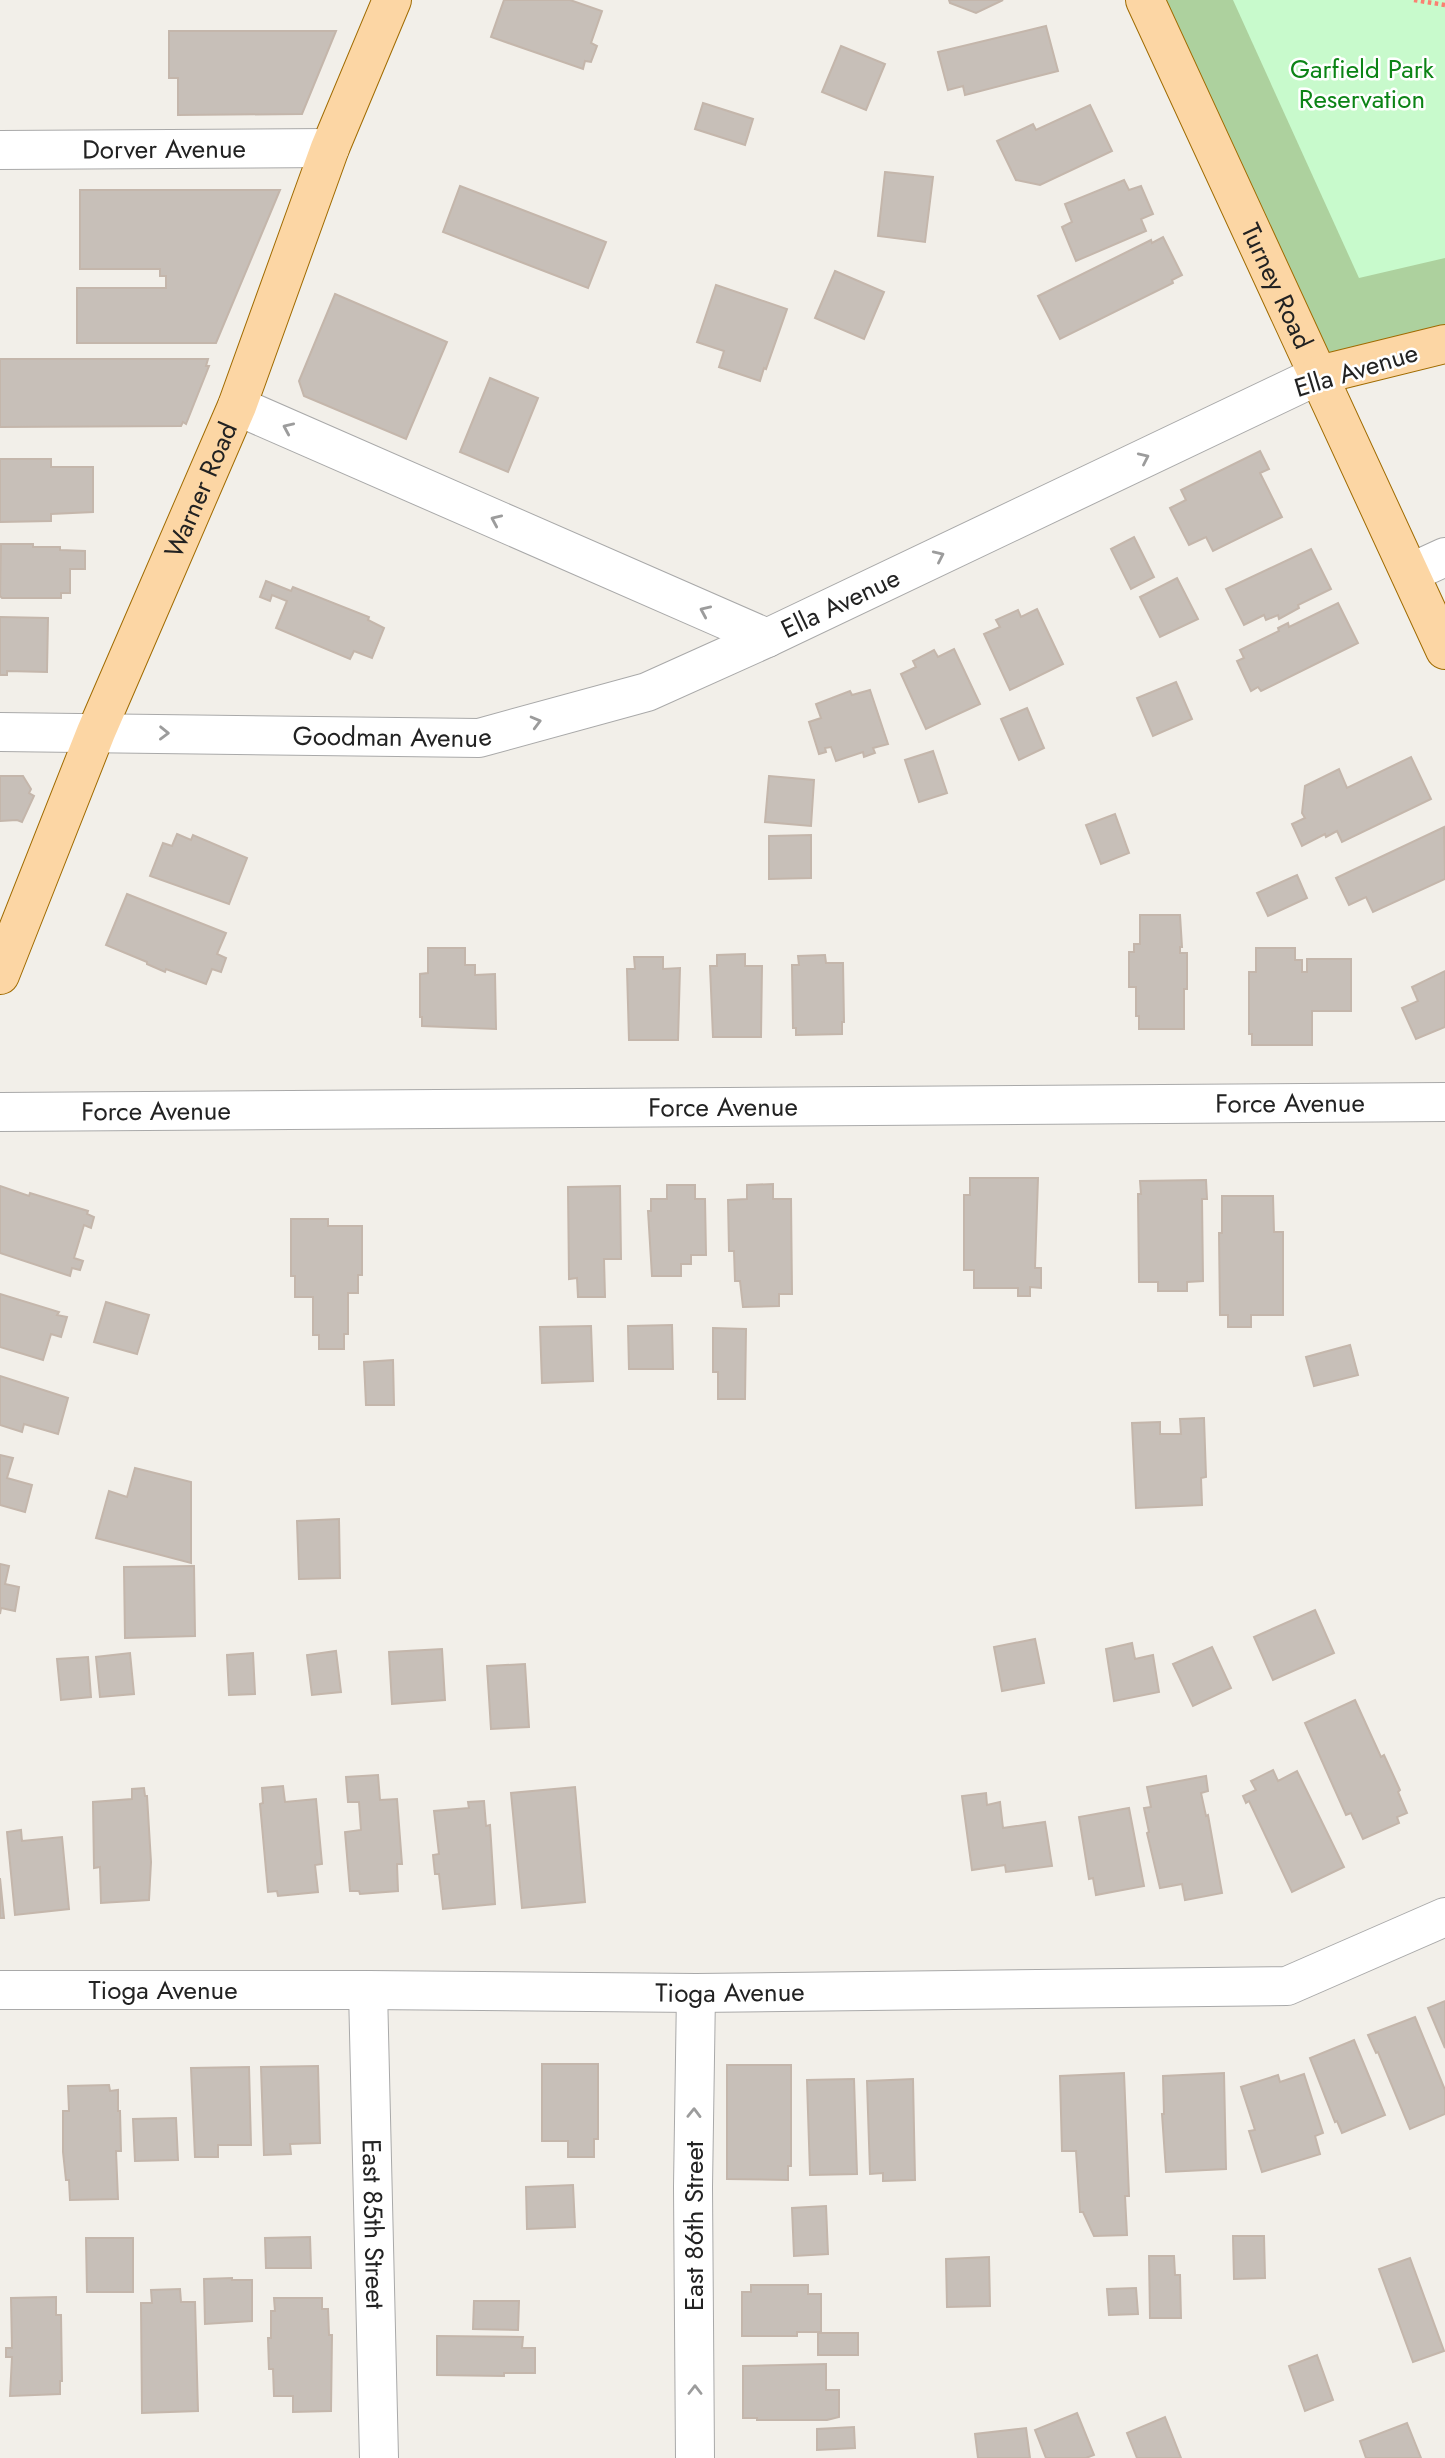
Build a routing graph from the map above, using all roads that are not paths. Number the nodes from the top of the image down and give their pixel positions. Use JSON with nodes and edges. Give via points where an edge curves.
{"nodes":[{"id":1,"x":392,"y":0,"type":"edge"},
{"id":2,"x":1145,"y":0,"type":"edge"},
{"id":3,"x":330,"y":148,"type":"junction"},
{"id":4,"x":0,"y":150,"type":"edge"},
{"id":5,"x":1445,"y":344,"type":"edge"},
{"id":6,"x":1319,"y":375,"type":"junction"},
{"id":7,"x":237,"y":406,"type":"junction"},
{"id":8,"x":1445,"y":557,"type":"edge"},
{"id":9,"x":1410,"y":573,"type":"junction"},
{"id":10,"x":767,"y":638,"type":"junction"},
{"id":11,"x":1445,"y":650,"type":"edge"},
{"id":12,"x":0,"y":732,"type":"edge"},
{"id":13,"x":96,"y":732,"type":"junction"},
{"id":14,"x":0,"y":975,"type":"edge"},
{"id":15,"x":1445,"y":1102,"type":"edge"},
{"id":16,"x":0,"y":1112,"type":"edge"},
{"id":17,"x":1445,"y":1917,"type":"edge"},
{"id":18,"x":0,"y":1990,"type":"edge"},
{"id":19,"x":368,"y":1990,"type":"junction"},
{"id":20,"x":696,"y":1993,"type":"junction"},
{"id":21,"x":379,"y":2458,"type":"edge"},
{"id":22,"x":695,"y":2458,"type":"edge"}],
"edges":[{"from":1,"to":3,"type":"main road","name":"Warner Road"},
{"from":2,"to":6,"type":"main road","name":"Turney Road"},
{"from":3,"to":4,"type":"street","name":"Dorver Avenue"},
{"from":3,"to":7,"type":"main road","name":"Warner Road"},
{"from":5,"to":6,"type":"main road","name":"Ella Avenue"},
{"from":6,"to":9,"type":"main road","name":"Turney Road"},
{"from":10,"to":6,"type":"street","name":"Ella Avenue","one_way":true},
{"from":10,"to":7,"type":"street","name":"Ella Avenue","one_way":true},
{"from":7,"to":13,"type":"main road","name":"Warner Road"},
{"from":8,"to":9,"type":"street"},
{"from":9,"to":11,"type":"main road","name":"Turney Road"},
{"from":13,"to":10,"type":"street","name":"Goodman Avenue","one_way":true,"via":[[479,738],[648,692]]},
{"from":12,"to":13,"type":"street","name":"Goodman Avenue"},
{"from":13,"to":14,"type":"main road","name":"Warner Road"},
{"from":15,"to":16,"type":"street","name":"Force Avenue"},
{"from":17,"to":20,"type":"street","name":"Tioga Avenue","via":[[1287,1986]]},
{"from":18,"to":19,"type":"street","name":"Tioga Avenue"},
{"from":19,"to":20,"type":"street","name":"Tioga Avenue"},
{"from":19,"to":21,"type":"street","name":"East 85th Street"},
{"from":22,"to":20,"type":"street","name":"East 86th Street","one_way":true}]}
